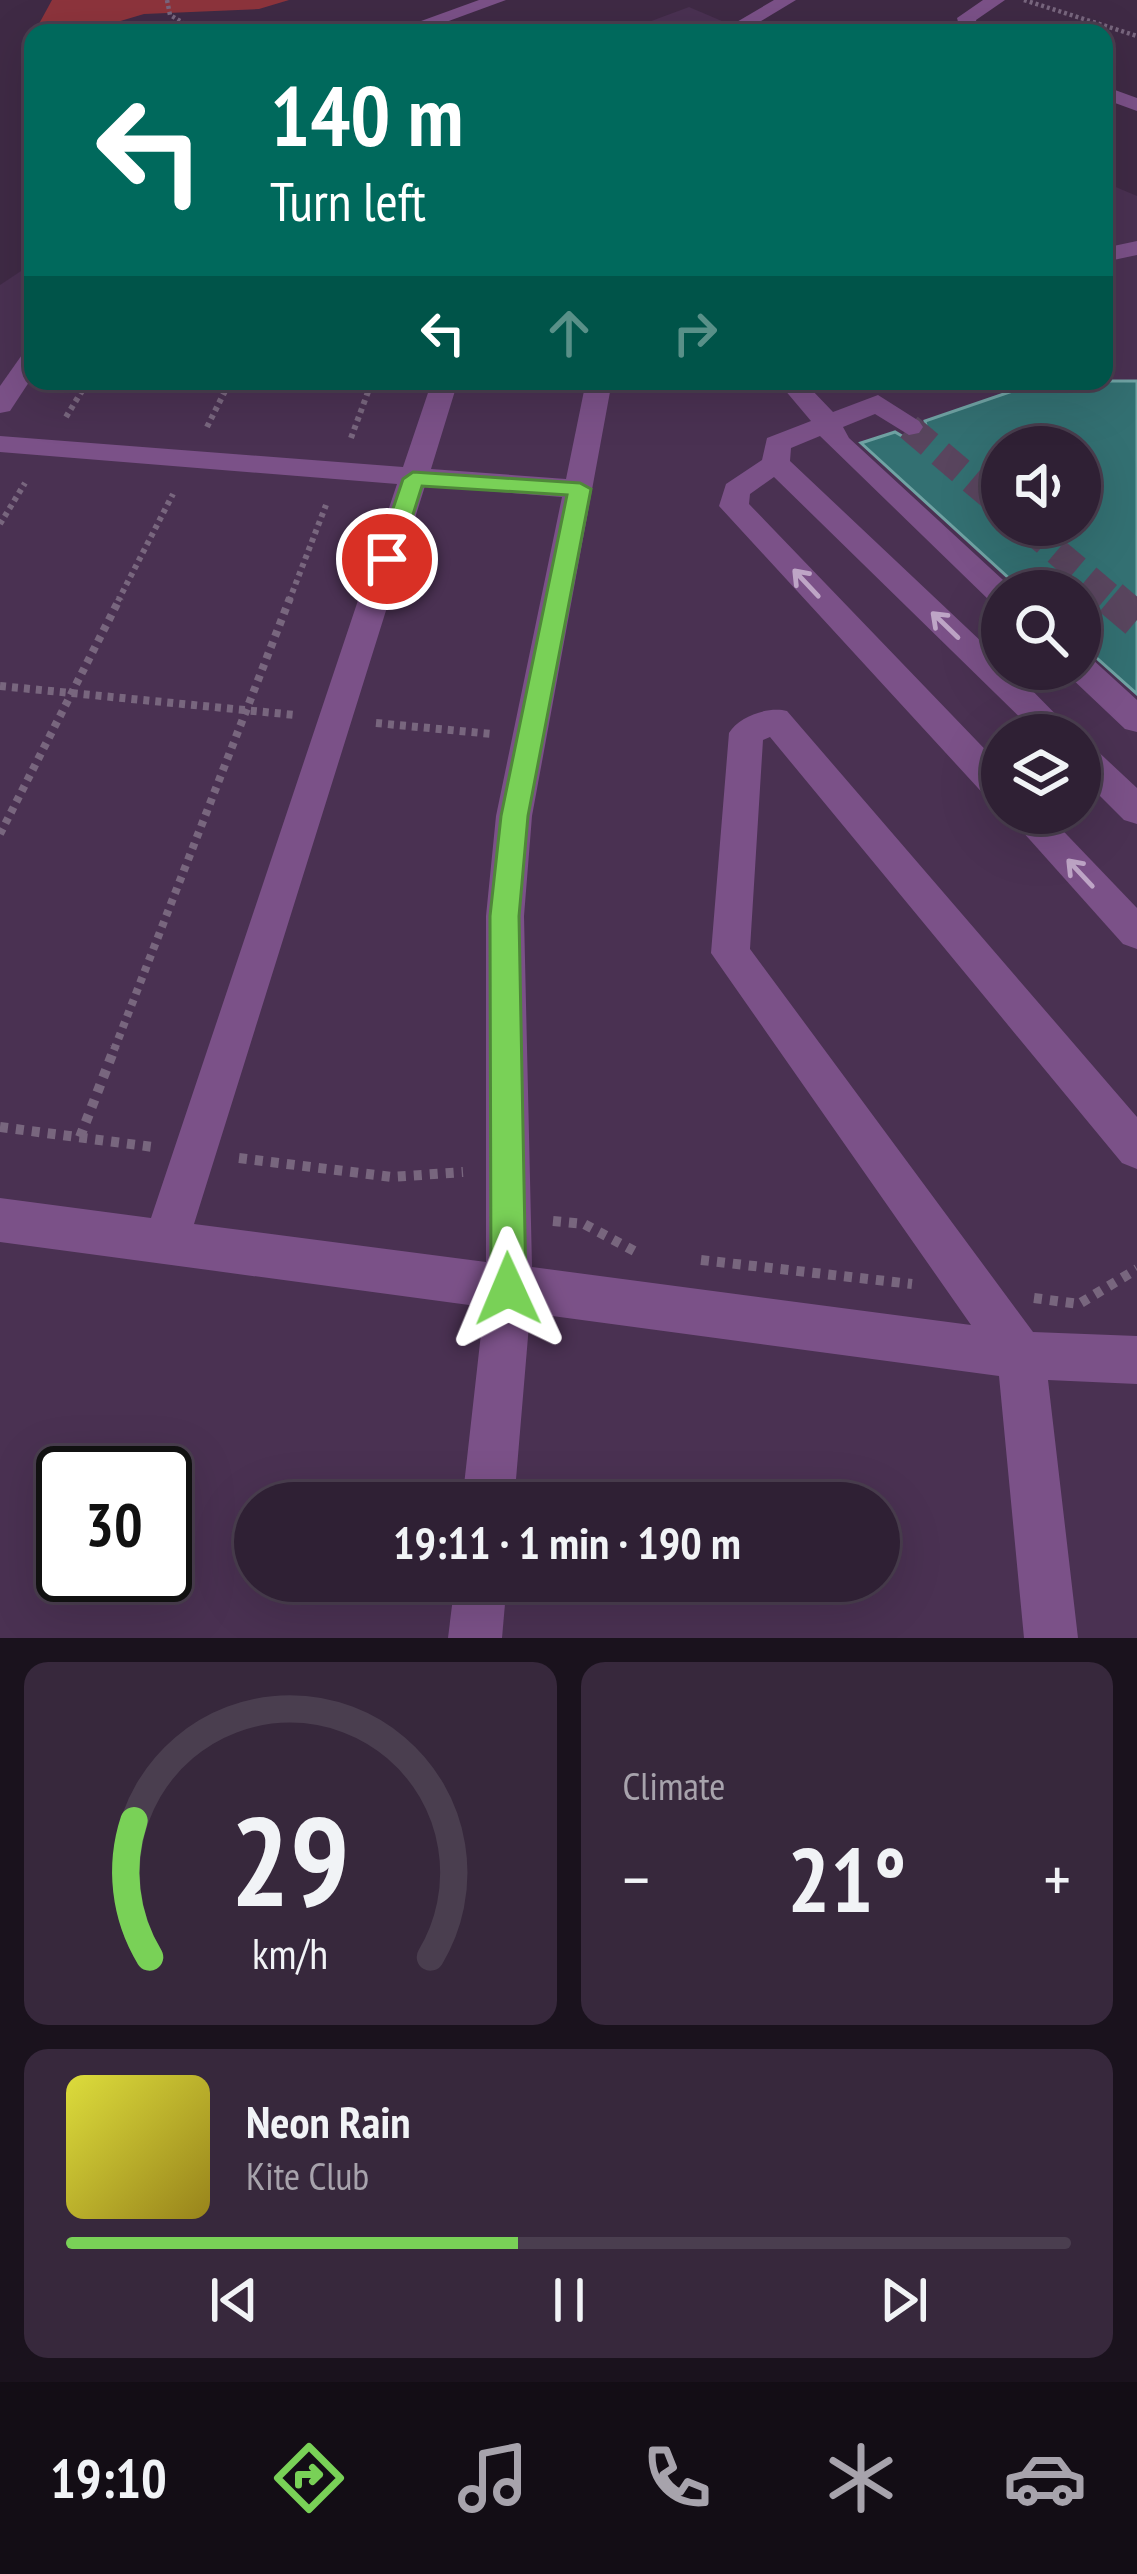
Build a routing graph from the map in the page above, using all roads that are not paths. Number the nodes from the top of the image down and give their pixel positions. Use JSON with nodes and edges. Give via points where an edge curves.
{"nodes":[{"id":1,"x":497,"y":0,"type":"edge"},
{"id":2,"x":787,"y":0,"type":"edge"},
{"id":3,"x":996,"y":0,"type":"edge"},
{"id":4,"x":424,"y":24,"type":"edge"},
{"id":5,"x":743,"y":24,"type":"edge"},
{"id":6,"x":968,"y":24,"type":"edge"},
{"id":7,"x":24,"y":370,"type":"edge"},
{"id":8,"x":442,"y":390,"type":"edge"},
{"id":9,"x":597,"y":390,"type":"edge"},
{"id":10,"x":798,"y":390,"type":"edge"},
{"id":11,"x":0,"y":405,"type":"edge"},
{"id":12,"x":826,"y":421,"type":"junction"},
{"id":13,"x":909,"y":427,"type":"tunnel mouth"},
{"id":14,"x":0,"y":444,"type":"edge"},
{"id":15,"x":776,"y":463,"type":"junction"},
{"id":16,"x":413,"y":479,"type":"junction"},
{"id":17,"x":580,"y":489,"type":"junction"},
{"id":18,"x":981,"y":576,"type":"edge"},
{"id":19,"x":1101,"y":687,"type":"edge"},
{"id":20,"x":1038,"y":714,"type":"edge"},
{"id":21,"x":1137,"y":720,"type":"edge"},
{"id":22,"x":981,"y":768,"type":"edge"},
{"id":23,"x":1101,"y":775,"type":"edge"},
{"id":24,"x":1137,"y":810,"type":"edge"},
{"id":25,"x":1044,"y":834,"type":"edge"},
{"id":26,"x":1137,"y":933,"type":"edge"},
{"id":27,"x":1137,"y":1149,"type":"edge"},
{"id":28,"x":0,"y":1220,"type":"edge"},
{"id":29,"x":166,"y":1241,"type":"junction"},
{"id":30,"x":508,"y":1289,"type":"junction"},
{"id":31,"x":1021,"y":1355,"type":"junction"},
{"id":32,"x":1137,"y":1360,"type":"edge"},
{"id":33,"x":490,"y":1482,"type":"edge"},
{"id":34,"x":479,"y":1602,"type":"edge"},
{"id":35,"x":475,"y":1638,"type":"edge"},
{"id":36,"x":1051,"y":1638,"type":"edge"}],
"edges":[{"from":1,"to":4,"type":"street"},
{"from":2,"to":5,"type":"street"},
{"from":3,"to":6,"type":"street"},
{"from":7,"to":11,"type":"street"},
{"from":8,"to":16,"type":"street"},
{"from":9,"to":17,"type":"street"},
{"from":10,"to":12,"type":"street"},
{"from":12,"to":13,"type":"street","via":[[878,403]]},
{"from":12,"to":15,"type":"street","via":[[777,444]]},
{"from":12,"to":18,"type":"street","via":[[837,442]]},
{"from":14,"to":16,"type":"street"},
{"from":20,"to":15,"type":"street","one_way":true},
{"from":22,"to":15,"type":"street","one_way":true,"via":[[734,506],[736,490]]},
{"from":16,"to":17,"type":"street"},
{"from":16,"to":29,"type":"street"},
{"from":17,"to":30,"type":"street","via":[[514,816],[505,916]]},
{"from":19,"to":21,"type":"street"},
{"from":23,"to":24,"type":"street"},
{"from":26,"to":25,"type":"street","one_way":true},
{"from":27,"to":31,"type":"street","via":[[775,720],[746,733],[730,953]]},
{"from":28,"to":29,"type":"street"},
{"from":29,"to":30,"type":"street"},
{"from":30,"to":31,"type":"street"},
{"from":30,"to":33,"type":"street"},
{"from":31,"to":32,"type":"street"},
{"from":31,"to":36,"type":"street"},
{"from":34,"to":35,"type":"street"}]}
